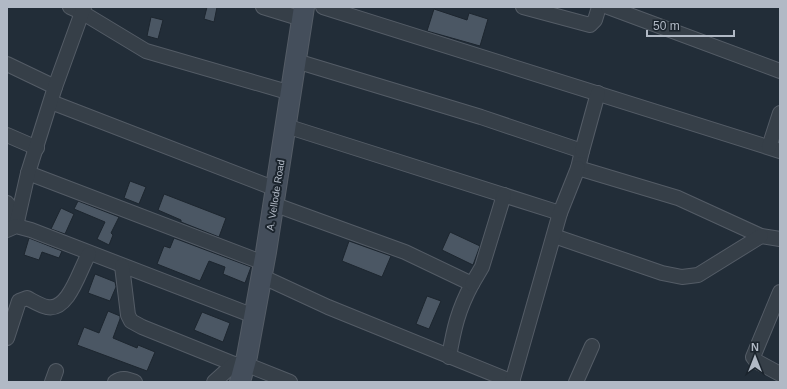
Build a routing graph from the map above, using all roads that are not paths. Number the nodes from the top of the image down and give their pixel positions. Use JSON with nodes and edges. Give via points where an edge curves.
{"nodes":[{"id":1,"x":263,"y":7,"type":"edge"},
{"id":2,"x":323,"y":7,"type":"edge"},
{"id":3,"x":522,"y":7,"type":"edge"},
{"id":4,"x":599,"y":7,"type":"edge"},
{"id":5,"x":608,"y":7,"type":"edge"},
{"id":6,"x":79,"y":9,"type":"edge"},
{"id":7,"x":303,"y":13,"type":"edge"},
{"id":8,"x":296,"y":61,"type":"junction"},
{"id":9,"x":7,"y":64,"type":"edge"},
{"id":10,"x":780,"y":70,"type":"edge"},
{"id":11,"x":55,"y":87,"type":"junction"},
{"id":12,"x":598,"y":93,"type":"junction"},
{"id":13,"x":291,"y":94,"type":"junction"},
{"id":14,"x":51,"y":102,"type":"junction"},
{"id":15,"x":780,"y":113,"type":"edge"},
{"id":16,"x":286,"y":126,"type":"junction"},
{"id":17,"x":7,"y":135,"type":"edge"},
{"id":18,"x":37,"y":148,"type":"junction"},
{"id":19,"x":774,"y":149,"type":"edge"},
{"id":20,"x":582,"y":151,"type":"junction"},
{"id":21,"x":578,"y":168,"type":"junction"},
{"id":22,"x":28,"y":173,"type":"junction"},
{"id":23,"x":504,"y":195,"type":"junction"},
{"id":24,"x":274,"y":197,"type":"junction"},
{"id":25,"x":7,"y":203,"type":"edge"},
{"id":26,"x":560,"y":212,"type":"junction"},
{"id":27,"x":11,"y":228,"type":"edge"},
{"id":28,"x":554,"y":236,"type":"junction"},
{"id":29,"x":761,"y":236,"type":"junction"},
{"id":30,"x":780,"y":239,"type":"edge"},
{"id":31,"x":89,"y":254,"type":"junction"},
{"id":32,"x":122,"y":266,"type":"junction"},
{"id":33,"x":263,"y":270,"type":"junction"},
{"id":34,"x":472,"y":284,"type":"junction"},
{"id":35,"x":780,"y":292,"type":"edge"},
{"id":36,"x":254,"y":316,"type":"junction"},
{"id":37,"x":7,"y":338,"type":"edge"},
{"id":38,"x":592,"y":346,"type":"dead end"},
{"id":39,"x":449,"y":357,"type":"junction"},
{"id":40,"x":240,"y":370,"type":"edge"},
{"id":41,"x":780,"y":375,"type":"edge"},
{"id":42,"x":115,"y":382,"type":"edge"},
{"id":43,"x":135,"y":382,"type":"edge"},
{"id":44,"x":214,"y":382,"type":"edge"},
{"id":45,"x":290,"y":382,"type":"edge"},
{"id":46,"x":512,"y":382,"type":"edge"},
{"id":47,"x":576,"y":382,"type":"edge"},
{"id":48,"x":777,"y":382,"type":"edge"}],
"edges":[{"from":1,"to":7,"type":"street"},
{"from":2,"to":12,"type":"street"},
{"from":3,"to":4,"type":"street","via":[[590,25],[595,20]]},
{"from":5,"to":10,"type":"street"},
{"from":6,"to":11,"type":"street"},
{"from":6,"to":13,"type":"street","via":[[146,51]]},
{"from":7,"to":8,"type":"main road","name":"A. Vellode Road"},
{"from":8,"to":13,"type":"main road","name":"A. Vellode Road"},
{"from":8,"to":20,"type":"street","via":[[481,117]]},
{"from":9,"to":11,"type":"street"},
{"from":11,"to":14,"type":"street"},
{"from":12,"to":19,"type":"street"},
{"from":12,"to":20,"type":"street"},
{"from":13,"to":16,"type":"main road","name":"A. Vellode Road"},
{"from":14,"to":18,"type":"street"},
{"from":14,"to":24,"type":"street"},
{"from":15,"to":19,"type":"street"},
{"from":16,"to":23,"type":"street"},
{"from":16,"to":24,"type":"main road","name":"A. Vellode Road"},
{"from":17,"to":18,"type":"street"},
{"from":18,"to":22,"type":"street"},
{"from":20,"to":21,"type":"street"},
{"from":21,"to":26,"type":"street"},
{"from":21,"to":29,"type":"street","via":[[678,198]]},
{"from":22,"to":27,"type":"street"},
{"from":22,"to":33,"type":"street"},
{"from":23,"to":26,"type":"street"},
{"from":23,"to":34,"type":"street","via":[[482,267]]},
{"from":24,"to":33,"type":"main road","name":"A. Vellode Road"},
{"from":24,"to":34,"type":"street","via":[[405,252]]},
{"from":25,"to":27,"type":"street","via":[[10,207]]},
{"from":26,"to":28,"type":"street"},
{"from":27,"to":31,"type":"street"},
{"from":28,"to":29,"type":"street","via":[[662,273],[682,277],[698,275]]},
{"from":28,"to":46,"type":"street"},
{"from":29,"to":30,"type":"street"},
{"from":31,"to":32,"type":"street"},
{"from":31,"to":37,"type":"street","via":[[82,264],[74,286],[59,305],[46,307],[27,298],[19,301]]},
{"from":32,"to":36,"type":"street"},
{"from":32,"to":40,"type":"street","via":[[131,321]]},
{"from":33,"to":36,"type":"main road","name":"A. Vellode Road"},
{"from":33,"to":39,"type":"street","via":[[328,307]]},
{"from":34,"to":39,"type":"street","via":[[460,306]]},
{"from":35,"to":41,"type":"street","via":[[753,358]]},
{"from":36,"to":40,"type":"main road","name":"A. Vellode Road"},
{"from":38,"to":47,"type":"street"},
{"from":39,"to":46,"type":"street"},
{"from":40,"to":44,"type":"street"},
{"from":40,"to":45,"type":"street"},
{"from":41,"to":48,"type":"street"},
{"from":42,"to":43,"type":"street","via":[[126,378]]}]}
